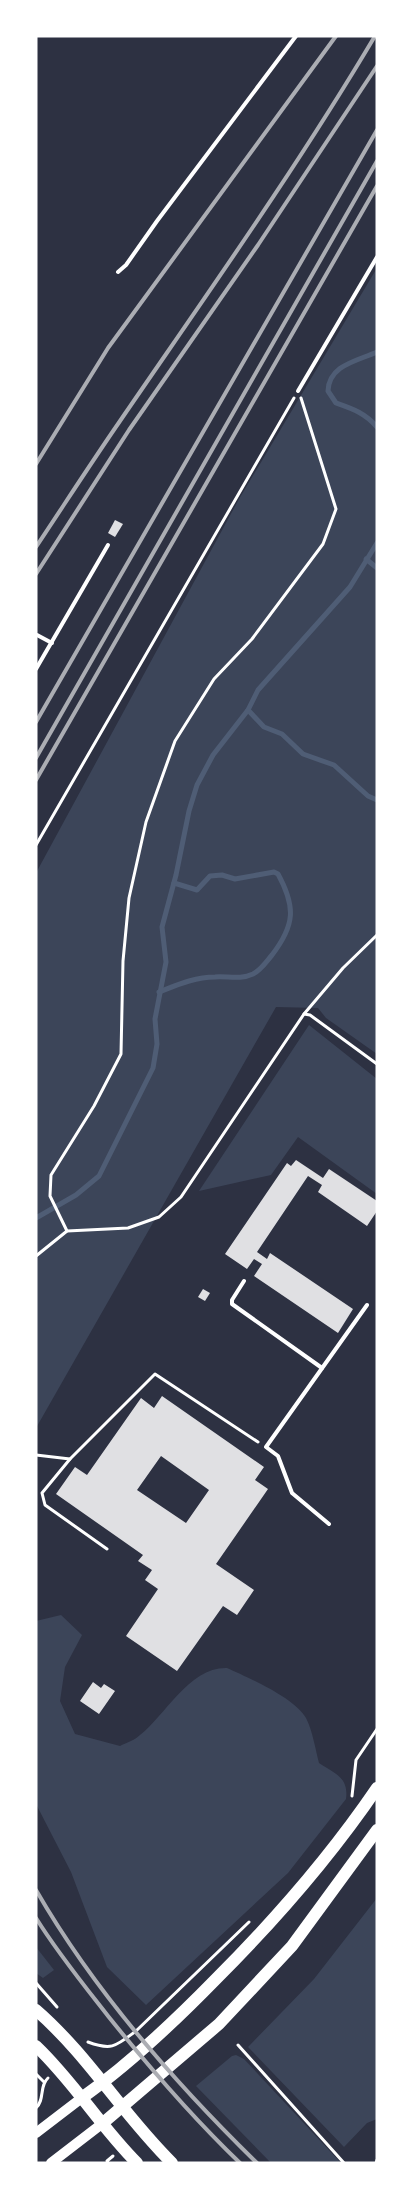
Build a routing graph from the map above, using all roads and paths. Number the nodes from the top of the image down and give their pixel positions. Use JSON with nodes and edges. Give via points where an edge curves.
{"nodes":[{"id":1,"x":296,"y":36,"type":"edge"},
{"id":2,"x":377,"y":257,"type":"edge"},
{"id":3,"x":118,"y":272,"type":"dead end"},
{"id":4,"x":298,"y":391,"type":"junction"},
{"id":5,"x":108,"y":544,"type":"dead end"},
{"id":6,"x":37,"y":635,"type":"edge"},
{"id":7,"x":52,"y":643,"type":"junction"},
{"id":8,"x":36,"y":669,"type":"edge"},
{"id":9,"x":36,"y":844,"type":"edge"},
{"id":10,"x":377,"y":935,"type":"edge"},
{"id":11,"x":304,"y":1014,"type":"junction"},
{"id":12,"x":377,"y":1064,"type":"edge"},
{"id":13,"x":67,"y":1231,"type":"junction"},
{"id":14,"x":36,"y":1256,"type":"edge"},
{"id":15,"x":244,"y":1281,"type":"dead end"},
{"id":16,"x":368,"y":1305,"type":"dead end"},
{"id":17,"x":322,"y":1368,"type":"junction"},
{"id":18,"x":266,"y":1447,"type":"junction"},
{"id":19,"x":36,"y":1455,"type":"edge"},
{"id":20,"x":70,"y":1459,"type":"junction"},
{"id":21,"x":329,"y":1524,"type":"dead end"},
{"id":22,"x":107,"y":1549,"type":"dead end"},
{"id":23,"x":377,"y":1728,"type":"edge"},
{"id":24,"x":377,"y":1788,"type":"edge"},
{"id":25,"x":350,"y":1800,"type":"dead end"},
{"id":26,"x":377,"y":1830,"type":"edge"},
{"id":27,"x":253,"y":1917,"type":"dead end"},
{"id":28,"x":36,"y":2010,"type":"edge"},
{"id":29,"x":86,"y":2041,"type":"dead end"},
{"id":30,"x":238,"y":2045,"type":"dead end"},
{"id":31,"x":36,"y":2046,"type":"edge"},
{"id":32,"x":36,"y":2074,"type":"edge"},
{"id":33,"x":44,"y":2082,"type":"dead end"},
{"id":34,"x":103,"y":2083,"type":"junction"},
{"id":35,"x":83,"y":2097,"type":"junction"},
{"id":36,"x":122,"y":2107,"type":"junction"},
{"id":37,"x":103,"y":2123,"type":"junction"},
{"id":38,"x":36,"y":2132,"type":"edge"},
{"id":39,"x":50,"y":2163,"type":"edge"},
{"id":40,"x":137,"y":2163,"type":"edge"},
{"id":41,"x":172,"y":2163,"type":"edge"},
{"id":42,"x":344,"y":2163,"type":"edge"}],
"edges":[{"from":1,"to":3,"type":"lane"},
{"from":2,"to":4,"type":"lane"},
{"from":4,"to":9,"type":"path"},
{"from":4,"to":13,"type":"path","via":[[336,509],[323,544],[252,639],[214,679],[175,740],[146,822],[129,898],[123,962],[121,1054],[94,1106],[51,1175],[50,1196]]},
{"from":5,"to":7,"type":"lane"},
{"from":6,"to":7,"type":"lane"},
{"from":7,"to":8,"type":"lane"},
{"from":10,"to":11,"type":"path","via":[[343,968]]},
{"from":11,"to":12,"type":"path","via":[[310,1015]]},
{"from":11,"to":13,"type":"path","via":[[176,1202],[158,1217],[128,1228]]},
{"from":13,"to":14,"type":"path"},
{"from":15,"to":17,"type":"lane","via":[[232,1304]]},
{"from":16,"to":17,"type":"lane"},
{"from":17,"to":18,"type":"lane"},
{"from":18,"to":20,"type":"path","via":[[155,1374]]},
{"from":18,"to":21,"type":"lane","via":[[278,1456],[292,1493]]},
{"from":19,"to":20,"type":"path"},
{"from":20,"to":22,"type":"path","via":[[42,1493],[45,1505]]},
{"from":23,"to":25,"type":"path","via":[[356,1760]]},
{"from":24,"to":34,"type":"main road","via":[[306,1882],[259,1936],[182,2014]]},
{"from":26,"to":36,"type":"main road","via":[[292,1946],[219,2024]]},
{"from":27,"to":29,"type":"path","via":[[117,2046],[103,2047]]},
{"from":28,"to":34,"type":"main road"},
{"from":30,"to":42,"type":"path"},
{"from":31,"to":35,"type":"main road"},
{"from":32,"to":33,"type":"path"},
{"from":34,"to":35,"type":"main road"},
{"from":34,"to":36,"type":"main road"},
{"from":35,"to":37,"type":"main road"},
{"from":35,"to":38,"type":"main road"},
{"from":36,"to":37,"type":"main road"},
{"from":36,"to":41,"type":"main road"},
{"from":37,"to":39,"type":"main road"},
{"from":37,"to":40,"type":"main road"}]}
